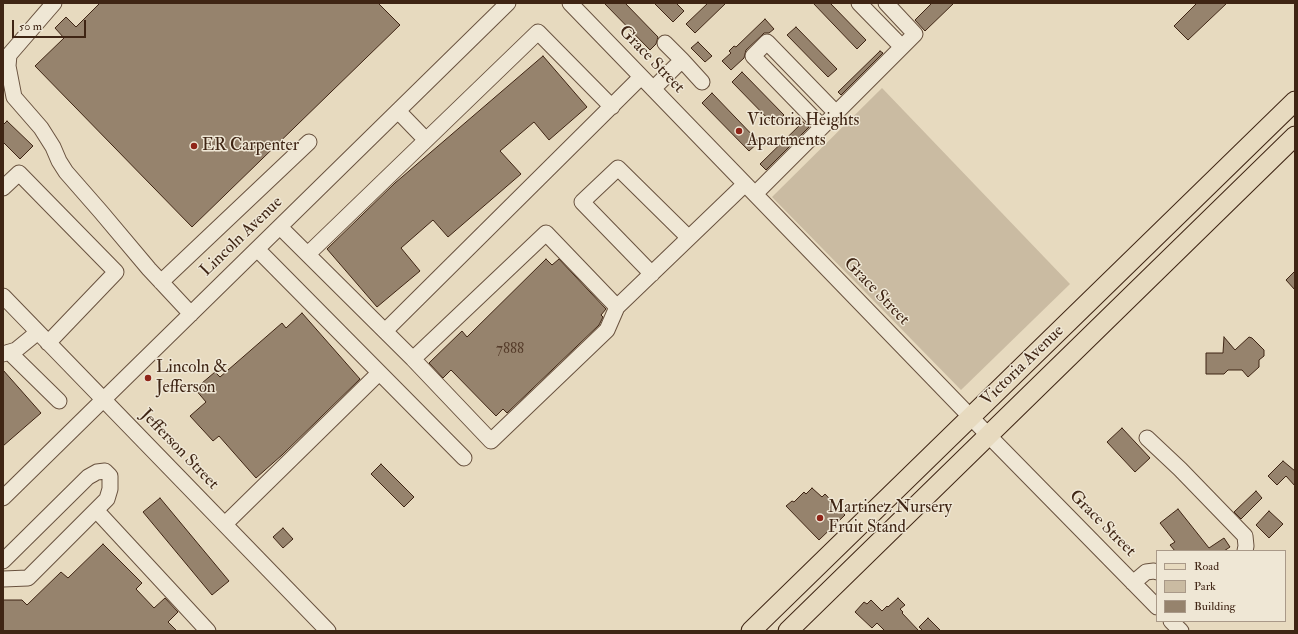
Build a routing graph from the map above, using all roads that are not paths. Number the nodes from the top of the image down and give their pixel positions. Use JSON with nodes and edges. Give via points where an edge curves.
{"nodes":[{"id":1,"x":54,"y":3,"type":"edge"},
{"id":2,"x":508,"y":3,"type":"edge"},
{"id":3,"x":570,"y":3,"type":"edge"},
{"id":4,"x":859,"y":3,"type":"edge"},
{"id":5,"x":886,"y":3,"type":"edge"},
{"id":6,"x":665,"y":43,"type":"dead end"},
{"id":7,"x":902,"y":47,"type":"junction"},
{"id":8,"x":682,"y":60,"type":"junction"},
{"id":9,"x":642,"y":77,"type":"junction"},
{"id":10,"x":702,"y":82,"type":"dead end"},
{"id":11,"x":653,"y":89,"type":"junction"},
{"id":12,"x":1295,"y":101,"type":"edge"},
{"id":13,"x":612,"y":107,"type":"junction"},
{"id":14,"x":398,"y":111,"type":"junction"},
{"id":15,"x":836,"y":113,"type":"junction"},
{"id":16,"x":822,"y":127,"type":"junction"},
{"id":17,"x":1295,"y":136,"type":"edge"},
{"id":18,"x":426,"y":140,"type":"junction"},
{"id":19,"x":308,"y":142,"type":"dead end"},
{"id":20,"x":3,"y":188,"type":"edge"},
{"id":21,"x":750,"y":189,"type":"junction"},
{"id":22,"x":280,"y":227,"type":"junction"},
{"id":23,"x":688,"y":238,"type":"junction"},
{"id":24,"x":257,"y":249,"type":"junction"},
{"id":25,"x":308,"y":254,"type":"junction"},
{"id":26,"x":652,"y":274,"type":"junction"},
{"id":27,"x":161,"y":282,"type":"junction"},
{"id":28,"x":6,"y":306,"type":"edge"},
{"id":29,"x":617,"y":307,"type":"junction"},
{"id":30,"x":191,"y":314,"type":"junction"},
{"id":31,"x":385,"y":331,"type":"junction"},
{"id":32,"x":43,"y":337,"type":"junction"},
{"id":33,"x":6,"y":353,"type":"edge"},
{"id":34,"x":413,"y":360,"type":"junction"},
{"id":35,"x":379,"y":373,"type":"junction"},
{"id":36,"x":104,"y":400,"type":"junction"},
{"id":37,"x":59,"y":401,"type":"dead end"},
{"id":38,"x":971,"y":417,"type":"junction"},
{"id":39,"x":988,"y":435,"type":"junction"},
{"id":40,"x":1147,"y":438,"type":"dead end"},
{"id":41,"x":464,"y":458,"type":"dead end"},
{"id":42,"x":3,"y":498,"type":"edge"},
{"id":43,"x":96,"y":510,"type":"junction"},
{"id":44,"x":225,"y":524,"type":"junction"},
{"id":45,"x":1245,"y":550,"type":"edge"},
{"id":46,"x":3,"y":561,"type":"edge"},
{"id":47,"x":1156,"y":572,"type":"edge"},
{"id":48,"x":3,"y":579,"type":"edge"},
{"id":49,"x":1133,"y":582,"type":"junction"},
{"id":50,"x":1156,"y":606,"type":"edge"},
{"id":51,"x":208,"y":631,"type":"edge"},
{"id":52,"x":328,"y":631,"type":"edge"},
{"id":53,"x":751,"y":631,"type":"edge"},
{"id":54,"x":788,"y":631,"type":"edge"}],
"edges":[{"from":1,"to":27,"type":"street","via":[[9,55],[8,66],[14,97],[41,128],[66,172]]},
{"from":2,"to":14,"type":"street","name":"Lincoln Avenue"},
{"from":3,"to":9,"type":"street","name":"Grace Street"},
{"from":4,"to":7,"type":"street"},
{"from":5,"to":7,"type":"street","via":[[915,34]]},
{"from":6,"to":8,"type":"street"},
{"from":7,"to":15,"type":"street"},
{"from":8,"to":10,"type":"street"},
{"from":8,"to":11,"type":"street"},
{"from":9,"to":11,"type":"street","name":"Grace Street"},
{"from":9,"to":13,"type":"street"},
{"from":11,"to":21,"type":"street","name":"Grace Street"},
{"from":12,"to":38,"type":"main road","name":"Victoria Avenue"},
{"from":13,"to":18,"type":"street","via":[[538,32]]},
{"from":13,"to":31,"type":"street"},
{"from":14,"to":18,"type":"street"},
{"from":14,"to":22,"type":"street","name":"Lincoln Avenue"},
{"from":15,"to":16,"type":"street"},
{"from":15,"to":16,"type":"street","via":[[767,42],[753,56]]},
{"from":16,"to":21,"type":"street","via":[[772,177]]},
{"from":17,"to":39,"type":"main road","name":"Victoria Avenue"},
{"from":18,"to":25,"type":"street"},
{"from":19,"to":27,"type":"street"},
{"from":20,"to":32,"type":"street","via":[[19,173],[116,272]]},
{"from":21,"to":23,"type":"street"},
{"from":21,"to":38,"type":"street","name":"Grace Street"},
{"from":22,"to":24,"type":"street","name":"Lincoln Avenue"},
{"from":22,"to":25,"type":"street"},
{"from":23,"to":26,"type":"street"},
{"from":23,"to":26,"type":"street","via":[[618,168],[582,202]]},
{"from":24,"to":30,"type":"street","name":"Lincoln Avenue"},
{"from":24,"to":35,"type":"street"},
{"from":25,"to":31,"type":"street"},
{"from":26,"to":29,"type":"street"},
{"from":27,"to":30,"type":"street"},
{"from":28,"to":32,"type":"street","name":"Jefferson Street"},
{"from":29,"to":34,"type":"street","via":[[546,233]]},
{"from":29,"to":34,"type":"street","via":[[607,330],[491,441]]},
{"from":30,"to":36,"type":"street","name":"Lincoln Avenue"},
{"from":31,"to":34,"type":"street"},
{"from":32,"to":33,"type":"street"},
{"from":32,"to":36,"type":"street","name":"Jefferson Street"},
{"from":33,"to":37,"type":"street"},
{"from":35,"to":41,"type":"street"},
{"from":35,"to":44,"type":"street"},
{"from":36,"to":42,"type":"street","name":"Lincoln Avenue"},
{"from":36,"to":44,"type":"street","name":"Jefferson Street"},
{"from":38,"to":39,"type":"street","name":"Grace Street"},
{"from":38,"to":53,"type":"main road","name":"Victoria Avenue"},
{"from":39,"to":49,"type":"street","name":"Grace Street"},
{"from":39,"to":54,"type":"main road","name":"Victoria Avenue"},
{"from":40,"to":45,"type":"street","via":[[1245,536]]},
{"from":43,"to":46,"type":"street","via":[[107,499],[110,489],[110,476],[105,471],[88,477]]},
{"from":43,"to":48,"type":"street","via":[[28,578]]},
{"from":43,"to":51,"type":"street"},
{"from":44,"to":52,"type":"street","name":"Jefferson Street"},
{"from":47,"to":49,"type":"street","via":[[1146,572]]},
{"from":49,"to":50,"type":"street","name":"Grace Street"}]}
